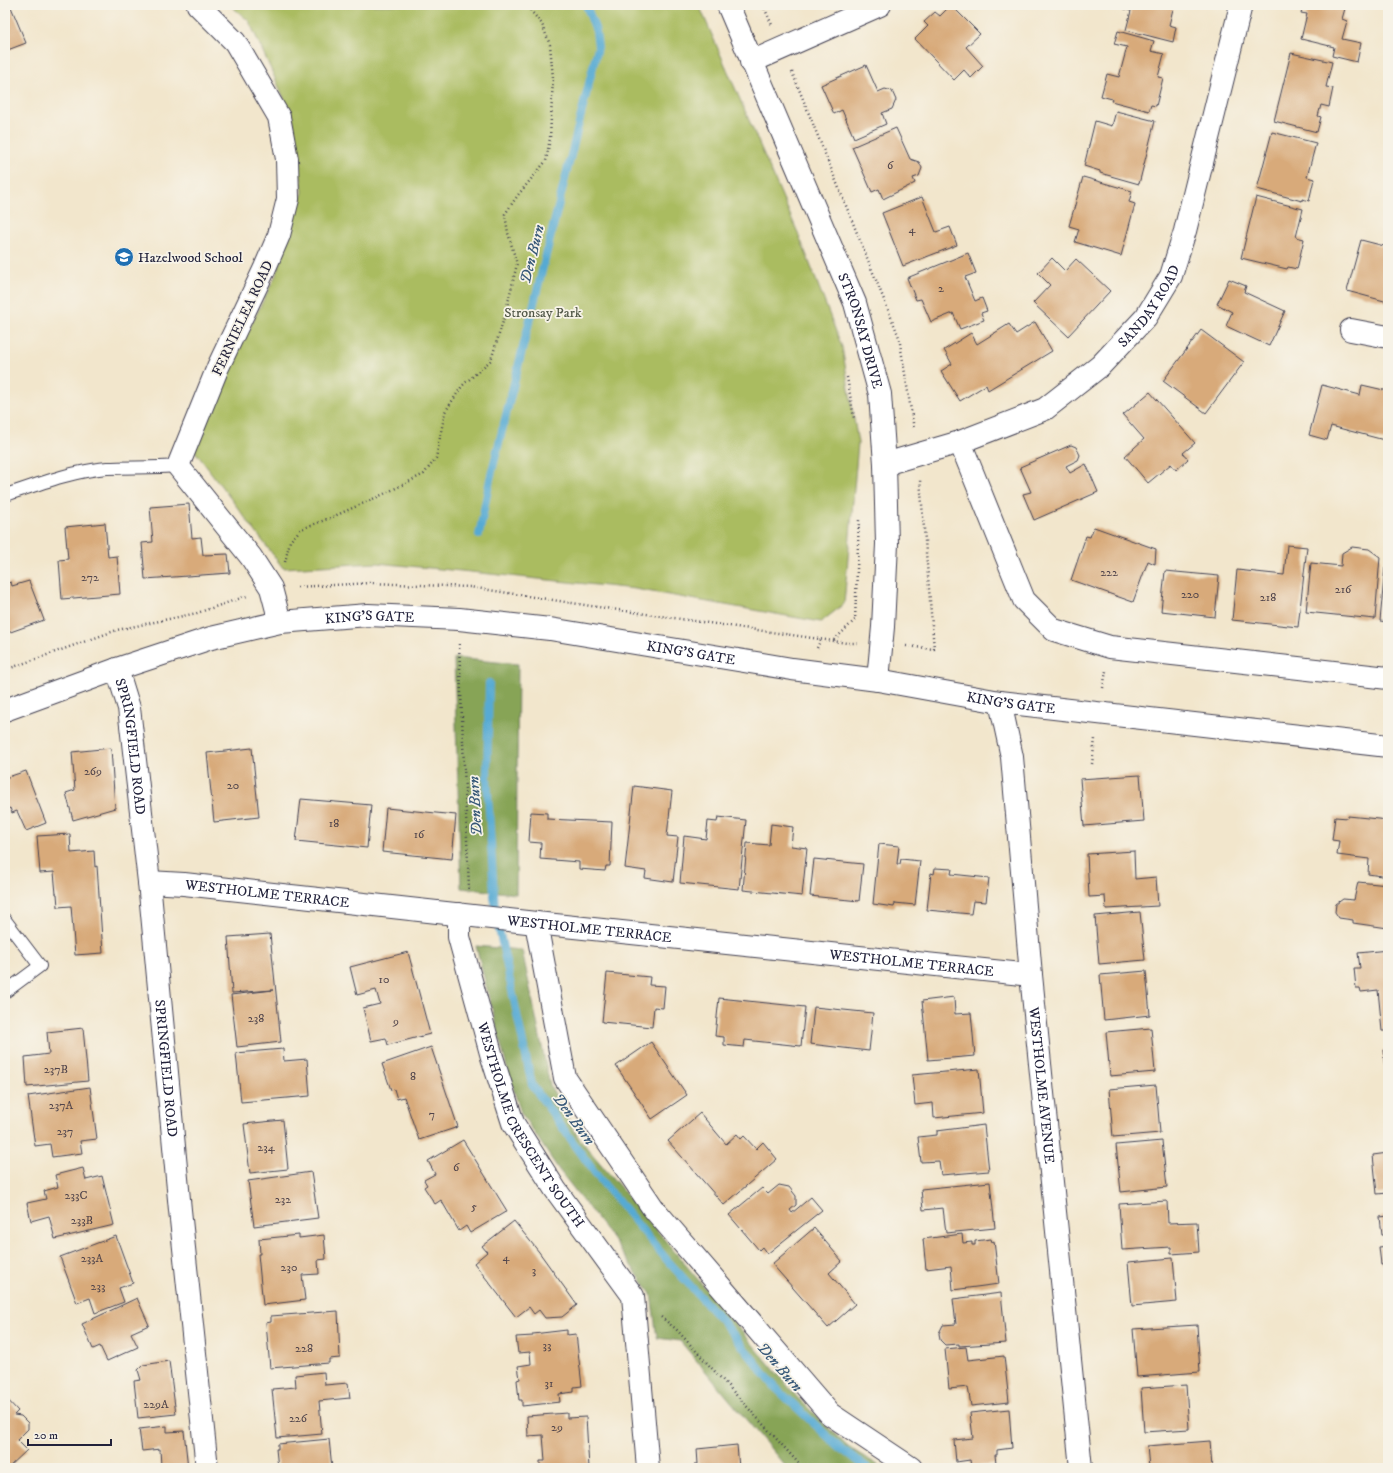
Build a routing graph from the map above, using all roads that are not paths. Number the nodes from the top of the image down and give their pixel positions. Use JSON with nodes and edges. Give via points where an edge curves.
{"nodes":[{"id":1,"x":198,"y":5,"type":"edge"},
{"id":2,"x":728,"y":5,"type":"edge"},
{"id":3,"x":880,"y":5,"type":"edge"},
{"id":4,"x":1241,"y":5,"type":"edge"},
{"id":5,"x":751,"y":62,"type":"junction"},
{"id":6,"x":1351,"y":330,"type":"dead end"},
{"id":7,"x":1388,"y":337,"type":"edge"},
{"id":8,"x":960,"y":442,"type":"junction"},
{"id":9,"x":885,"y":464,"type":"junction"},
{"id":10,"x":178,"y":466,"type":"junction"},
{"id":11,"x":9,"y":494,"type":"dead end"},
{"id":12,"x":280,"y":622,"type":"junction"},
{"id":13,"x":117,"y":669,"type":"junction"},
{"id":14,"x":1388,"y":678,"type":"edge"},
{"id":15,"x":878,"y":680,"type":"junction"},
{"id":16,"x":1000,"y":702,"type":"junction"},
{"id":17,"x":5,"y":710,"type":"edge"},
{"id":18,"x":1388,"y":746,"type":"edge"},
{"id":19,"x":149,"y":882,"type":"junction"},
{"id":20,"x":464,"y":914,"type":"junction"},
{"id":21,"x":5,"y":920,"type":"edge"},
{"id":22,"x":530,"y":922,"type":"junction"},
{"id":23,"x":1031,"y":975,"type":"junction"},
{"id":24,"x":5,"y":992,"type":"edge"},
{"id":25,"x":207,"y":1468,"type":"edge"},
{"id":26,"x":648,"y":1468,"type":"edge"},
{"id":27,"x":910,"y":1468,"type":"edge"},
{"id":28,"x":1081,"y":1468,"type":"edge"}],
"edges":[{"from":1,"to":10,"type":"street","name":"FERNIELEA ROAD","via":[[234,42],[279,117],[287,159],[288,199],[279,236],[218,367]]},
{"from":2,"to":5,"type":"street","name":"STRONSAY DRIVE"},
{"from":3,"to":5,"type":"street"},
{"from":4,"to":8,"type":"street","name":"SANDAY ROAD","via":[[1185,230],[1171,276],[1146,317],[1100,366],[1045,408]]},
{"from":5,"to":9,"type":"street","name":"STRONSAY DRIVE","via":[[855,303],[880,394]]},
{"from":6,"to":7,"type":"street"},
{"from":8,"to":9,"type":"street","name":"SANDAY ROAD"},
{"from":8,"to":14,"type":"street","via":[[1024,600],[1054,630],[1110,647]]},
{"from":9,"to":15,"type":"street","name":"STRONSAY DRIVE","via":[[888,544]]},
{"from":10,"to":11,"type":"lane","via":[[107,468],[61,476]]},
{"from":10,"to":12,"type":"street","via":[[251,557],[271,588]]},
{"from":12,"to":13,"type":"street","name":"KING'S GATE","via":[[212,638]]},
{"from":12,"to":15,"type":"street","name":"KING'S GATE","via":[[368,615],[459,619],[550,629],[792,669]]},
{"from":13,"to":17,"type":"street","name":"KING'S GATE"},
{"from":13,"to":19,"type":"street","name":"SPRINGFIELD ROAD","via":[[129,708]]},
{"from":15,"to":16,"type":"street","name":"KING'S GATE"},
{"from":16,"to":18,"type":"street","name":"KING'S GATE"},
{"from":16,"to":23,"type":"street","name":"WESTHOLME AVENUE","via":[[1012,757]]},
{"from":19,"to":20,"type":"street","name":"WESTHOLME TERRACE"},
{"from":19,"to":25,"type":"street","name":"SPRINGFIELD ROAD","via":[[177,1188]]},
{"from":20,"to":22,"type":"street","name":"WESTHOLME TERRACE"},
{"from":20,"to":26,"type":"street","name":"WESTHOLME CRESCENT SOUTH","via":[[459,937],[513,1123],[555,1190],[633,1296]]},
{"from":21,"to":24,"type":"lane","via":[[40,966]]},
{"from":22,"to":23,"type":"street","name":"WESTHOLME TERRACE"},
{"from":22,"to":27,"type":"street","via":[[565,1078],[653,1208],[830,1414]]},
{"from":23,"to":28,"type":"street","name":"WESTHOLME AVENUE"}]}
